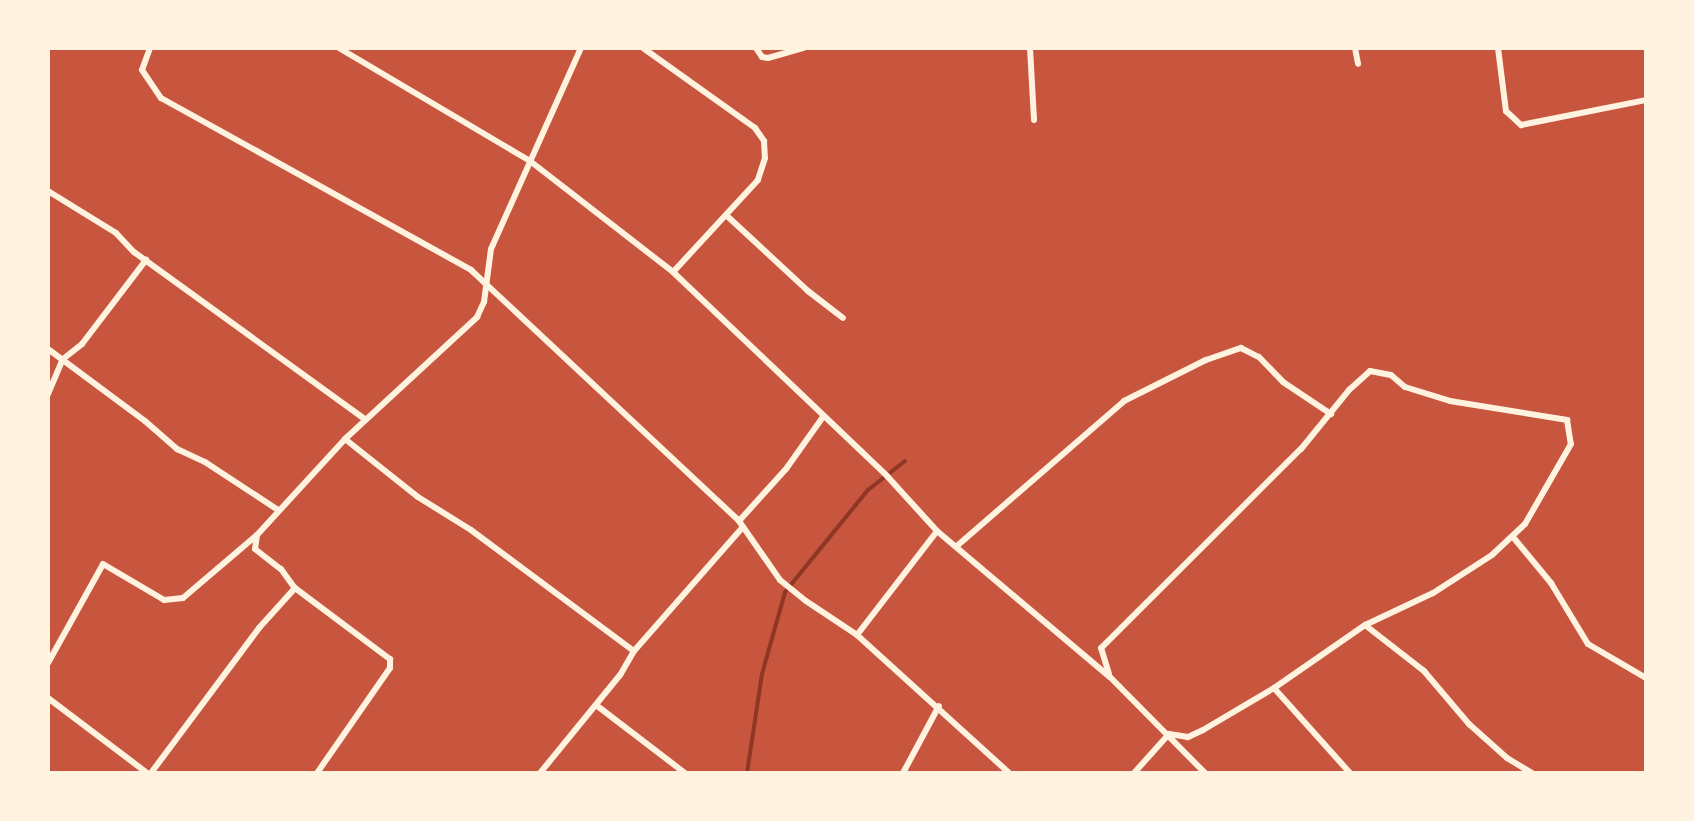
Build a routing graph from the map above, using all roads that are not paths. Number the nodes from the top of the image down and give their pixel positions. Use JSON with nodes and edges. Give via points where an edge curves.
{"nodes":[{"id":1,"x":150,"y":48,"type":"edge"},
{"id":2,"x":339,"y":48,"type":"edge"},
{"id":3,"x":581,"y":48,"type":"edge"},
{"id":4,"x":643,"y":48,"type":"edge"},
{"id":5,"x":756,"y":48,"type":"edge"},
{"id":6,"x":804,"y":48,"type":"edge"},
{"id":7,"x":1030,"y":48,"type":"edge"},
{"id":8,"x":1355,"y":48,"type":"edge"},
{"id":9,"x":1498,"y":48,"type":"edge"},
{"id":10,"x":1358,"y":64,"type":"dead end"},
{"id":11,"x":1646,"y":100,"type":"edge"},
{"id":12,"x":1034,"y":120,"type":"dead end"},
{"id":13,"x":530,"y":161,"type":"junction"},
{"id":14,"x":48,"y":191,"type":"edge"},
{"id":15,"x":726,"y":215,"type":"junction"},
{"id":16,"x":146,"y":260,"type":"junction"},
{"id":17,"x":673,"y":272,"type":"junction"},
{"id":18,"x":484,"y":284,"type":"junction"},
{"id":19,"x":843,"y":318,"type":"dead end"},
{"id":20,"x":48,"y":349,"type":"edge"},
{"id":21,"x":63,"y":359,"type":"junction"},
{"id":22,"x":48,"y":394,"type":"edge"},
{"id":23,"x":1331,"y":414,"type":"junction"},
{"id":24,"x":823,"y":417,"type":"junction"},
{"id":25,"x":366,"y":420,"type":"junction"},
{"id":26,"x":345,"y":439,"type":"junction"},
{"id":27,"x":278,"y":510,"type":"junction"},
{"id":28,"x":741,"y":524,"type":"junction"},
{"id":29,"x":937,"y":531,"type":"junction"},
{"id":30,"x":257,"y":535,"type":"junction"},
{"id":31,"x":1513,"y":537,"type":"junction"},
{"id":32,"x":958,"y":545,"type":"junction"},
{"id":33,"x":295,"y":588,"type":"junction"},
{"id":34,"x":1365,"y":625,"type":"junction"},
{"id":35,"x":857,"y":635,"type":"junction"},
{"id":36,"x":634,"y":651,"type":"junction"},
{"id":37,"x":48,"y":663,"type":"edge"},
{"id":38,"x":1110,"y":677,"type":"junction"},
{"id":39,"x":1646,"y":678,"type":"edge"},
{"id":40,"x":1274,"y":688,"type":"junction"},
{"id":41,"x":48,"y":698,"type":"edge"},
{"id":42,"x":596,"y":705,"type":"junction"},
{"id":43,"x":939,"y":706,"type":"junction"},
{"id":44,"x":1169,"y":734,"type":"junction"},
{"id":45,"x":149,"y":773,"type":"edge"},
{"id":46,"x":317,"y":773,"type":"edge"},
{"id":47,"x":540,"y":773,"type":"edge"},
{"id":48,"x":685,"y":773,"type":"edge"},
{"id":49,"x":903,"y":773,"type":"edge"},
{"id":50,"x":1009,"y":773,"type":"edge"},
{"id":51,"x":1134,"y":773,"type":"edge"},
{"id":52,"x":1205,"y":773,"type":"edge"},
{"id":53,"x":1350,"y":773,"type":"edge"},
{"id":54,"x":1532,"y":773,"type":"edge"}],
"edges":[{"from":1,"to":18,"type":"street","via":[[142,70],[161,98],[451,258]]},
{"from":2,"to":13,"type":"street"},
{"from":3,"to":13,"type":"street"},
{"from":4,"to":15,"type":"street","via":[[755,128],[764,141],[758,180]]},
{"from":5,"to":6,"type":"street","via":[[768,58]]},
{"from":7,"to":12,"type":"street"},
{"from":8,"to":10,"type":"street"},
{"from":9,"to":11,"type":"street","via":[[1506,111],[1521,125]]},
{"from":13,"to":17,"type":"street"},
{"from":13,"to":18,"type":"street","via":[[491,249]]},
{"from":14,"to":16,"type":"street","via":[[116,233]]},
{"from":15,"to":17,"type":"street"},
{"from":15,"to":19,"type":"street"},
{"from":16,"to":21,"type":"street","via":[[82,344]]},
{"from":16,"to":25,"type":"street"},
{"from":17,"to":24,"type":"street"},
{"from":18,"to":25,"type":"street","via":[[477,317]]},
{"from":18,"to":28,"type":"street"},
{"from":20,"to":21,"type":"street"},
{"from":21,"to":22,"type":"street"},
{"from":21,"to":27,"type":"street","via":[[177,449]]},
{"from":23,"to":31,"type":"street","via":[[1370,371],[1450,401],[1567,420],[1571,444]]},
{"from":23,"to":32,"type":"street","via":[[1241,348],[1206,360],[1124,401]]},
{"from":23,"to":38,"type":"street","via":[[1101,648]]},
{"from":24,"to":28,"type":"street"},
{"from":24,"to":29,"type":"street"},
{"from":25,"to":26,"type":"street"},
{"from":26,"to":27,"type":"street"},
{"from":26,"to":36,"type":"street"},
{"from":27,"to":30,"type":"street"},
{"from":28,"to":35,"type":"street","via":[[780,580]]},
{"from":28,"to":36,"type":"street"},
{"from":29,"to":32,"type":"street"},
{"from":29,"to":35,"type":"street"},
{"from":30,"to":33,"type":"street","via":[[255,549]]},
{"from":30,"to":37,"type":"street","via":[[183,598],[164,600],[103,564]]},
{"from":31,"to":34,"type":"street","via":[[1433,593]]},
{"from":31,"to":39,"type":"street","via":[[1551,583],[1588,644]]},
{"from":32,"to":38,"type":"street"},
{"from":33,"to":45,"type":"street"},
{"from":33,"to":46,"type":"street","via":[[390,659],[390,668]]},
{"from":34,"to":40,"type":"street"},
{"from":34,"to":54,"type":"street","via":[[1424,671],[1469,724],[1507,758]]},
{"from":35,"to":43,"type":"street"},
{"from":36,"to":42,"type":"street"},
{"from":38,"to":44,"type":"street"},
{"from":40,"to":44,"type":"street","via":[[1188,737]]},
{"from":40,"to":53,"type":"street"},
{"from":41,"to":45,"type":"street"},
{"from":42,"to":47,"type":"street"},
{"from":42,"to":48,"type":"street"},
{"from":43,"to":49,"type":"street"},
{"from":43,"to":50,"type":"street"},
{"from":44,"to":51,"type":"street"},
{"from":44,"to":52,"type":"street"}]}
